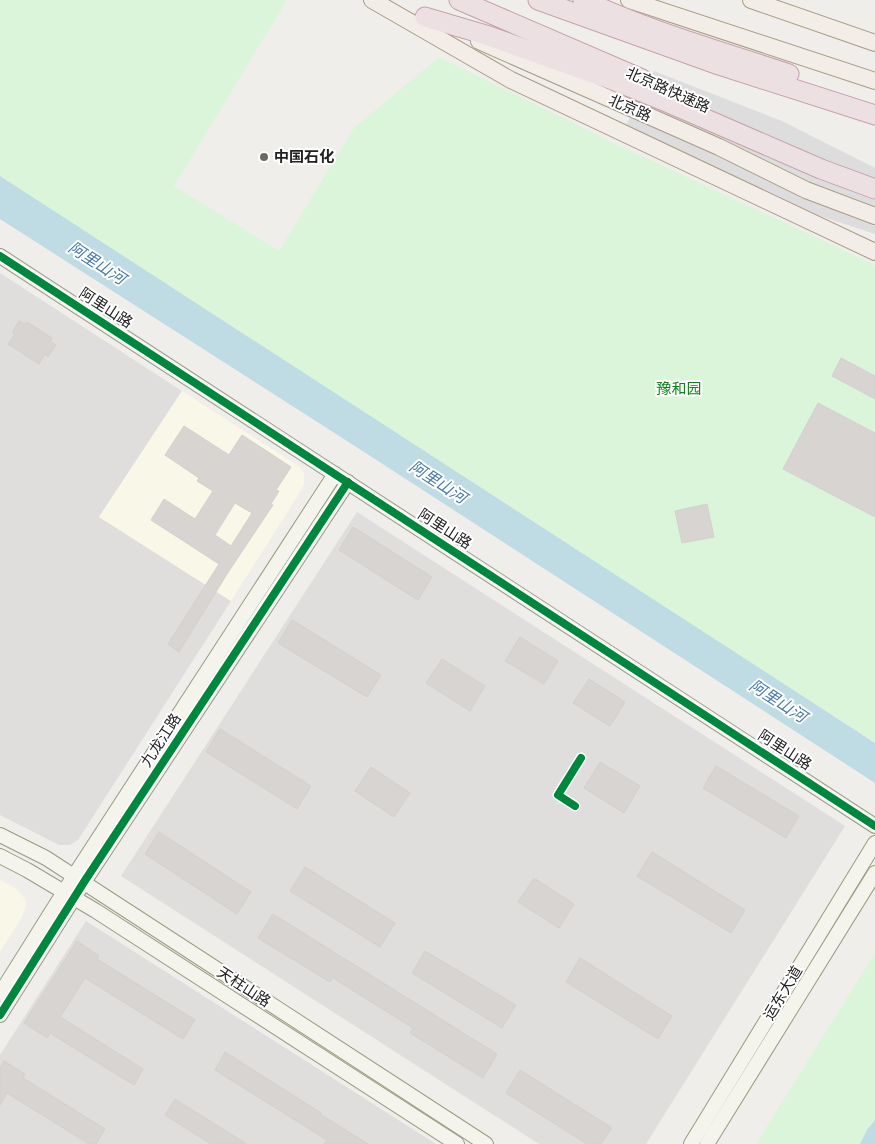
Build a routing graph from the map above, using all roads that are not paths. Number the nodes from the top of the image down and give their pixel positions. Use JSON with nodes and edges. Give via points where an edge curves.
{"nodes":[{"id":1,"x":372,"y":0,"type":"edge"},
{"id":2,"x":385,"y":0,"type":"edge"},
{"id":3,"x":538,"y":0,"type":"edge"},
{"id":4,"x":583,"y":0,"type":"edge"},
{"id":5,"x":629,"y":0,"type":"edge"},
{"id":6,"x":751,"y":0,"type":"edge"},
{"id":7,"x":463,"y":2,"type":"edge"},
{"id":8,"x":425,"y":17,"type":"junction"},
{"id":9,"x":875,"y":43,"type":"edge"},
{"id":10,"x":875,"y":81,"type":"edge"},
{"id":11,"x":875,"y":105,"type":"edge"},
{"id":12,"x":875,"y":115,"type":"edge"},
{"id":13,"x":875,"y":188,"type":"edge"},
{"id":14,"x":875,"y":216,"type":"edge"},
{"id":15,"x":875,"y":252,"type":"edge"},
{"id":16,"x":0,"y":256,"type":"edge"},
{"id":17,"x":335,"y":474,"type":"junction"},
{"id":18,"x":348,"y":482,"type":"junction"},
{"id":19,"x":875,"y":826,"type":"edge"},
{"id":20,"x":0,"y":835,"type":"edge"},
{"id":21,"x":875,"y":843,"type":"edge"},
{"id":22,"x":0,"y":856,"type":"edge"},
{"id":23,"x":875,"y":873,"type":"edge"},
{"id":24,"x":79,"y":879,"type":"junction"},
{"id":25,"x":69,"y":895,"type":"junction"},
{"id":26,"x":0,"y":994,"type":"edge"},
{"id":27,"x":0,"y":1015,"type":"edge"},
{"id":28,"x":457,"y":1144,"type":"edge"},
{"id":29,"x":486,"y":1144,"type":"edge"},
{"id":30,"x":691,"y":1144,"type":"edge"},
{"id":31,"x":707,"y":1144,"type":"edge"}],
"edges":[{"from":1,"to":15,"type":"main road","via":[[512,80]]},
{"from":2,"to":8,"type":"main road","name":"北京路"},
{"from":3,"to":12,"type":"highway","via":[[719,65]]},
{"from":4,"to":11,"type":"highway"},
{"from":5,"to":10,"type":"main road"},
{"from":6,"to":9,"type":"main road"},
{"from":7,"to":13,"type":"highway","name":"北京路快速路","via":[[694,101]]},
{"from":8,"to":13,"type":"highway","via":[[610,79],[812,166]]},
{"from":8,"to":14,"type":"main road","name":"北京路","via":[[719,147],[806,190]]},
{"from":16,"to":17,"type":"street","name":"阿里山路"},
{"from":17,"to":18,"type":"street","name":"阿里山路"},
{"from":17,"to":24,"type":"street","name":"九龙江路"},
{"from":18,"to":19,"type":"street","name":"阿里山路"},
{"from":18,"to":24,"type":"street","name":"九龙江路"},
{"from":20,"to":24,"type":"street","name":"天柱山路"},
{"from":21,"to":30,"type":"street","name":"运东大道"},
{"from":22,"to":25,"type":"street","name":"天柱山路"},
{"from":23,"to":31,"type":"street","name":"运东大道"},
{"from":24,"to":25,"type":"street","name":"九龙江路"},
{"from":24,"to":29,"type":"street","name":"天柱山路"},
{"from":25,"to":26,"type":"street","name":"九龙江路"},
{"from":25,"to":27,"type":"street","name":"九龙江路"},
{"from":25,"to":28,"type":"street","name":"天柱山路"}]}
